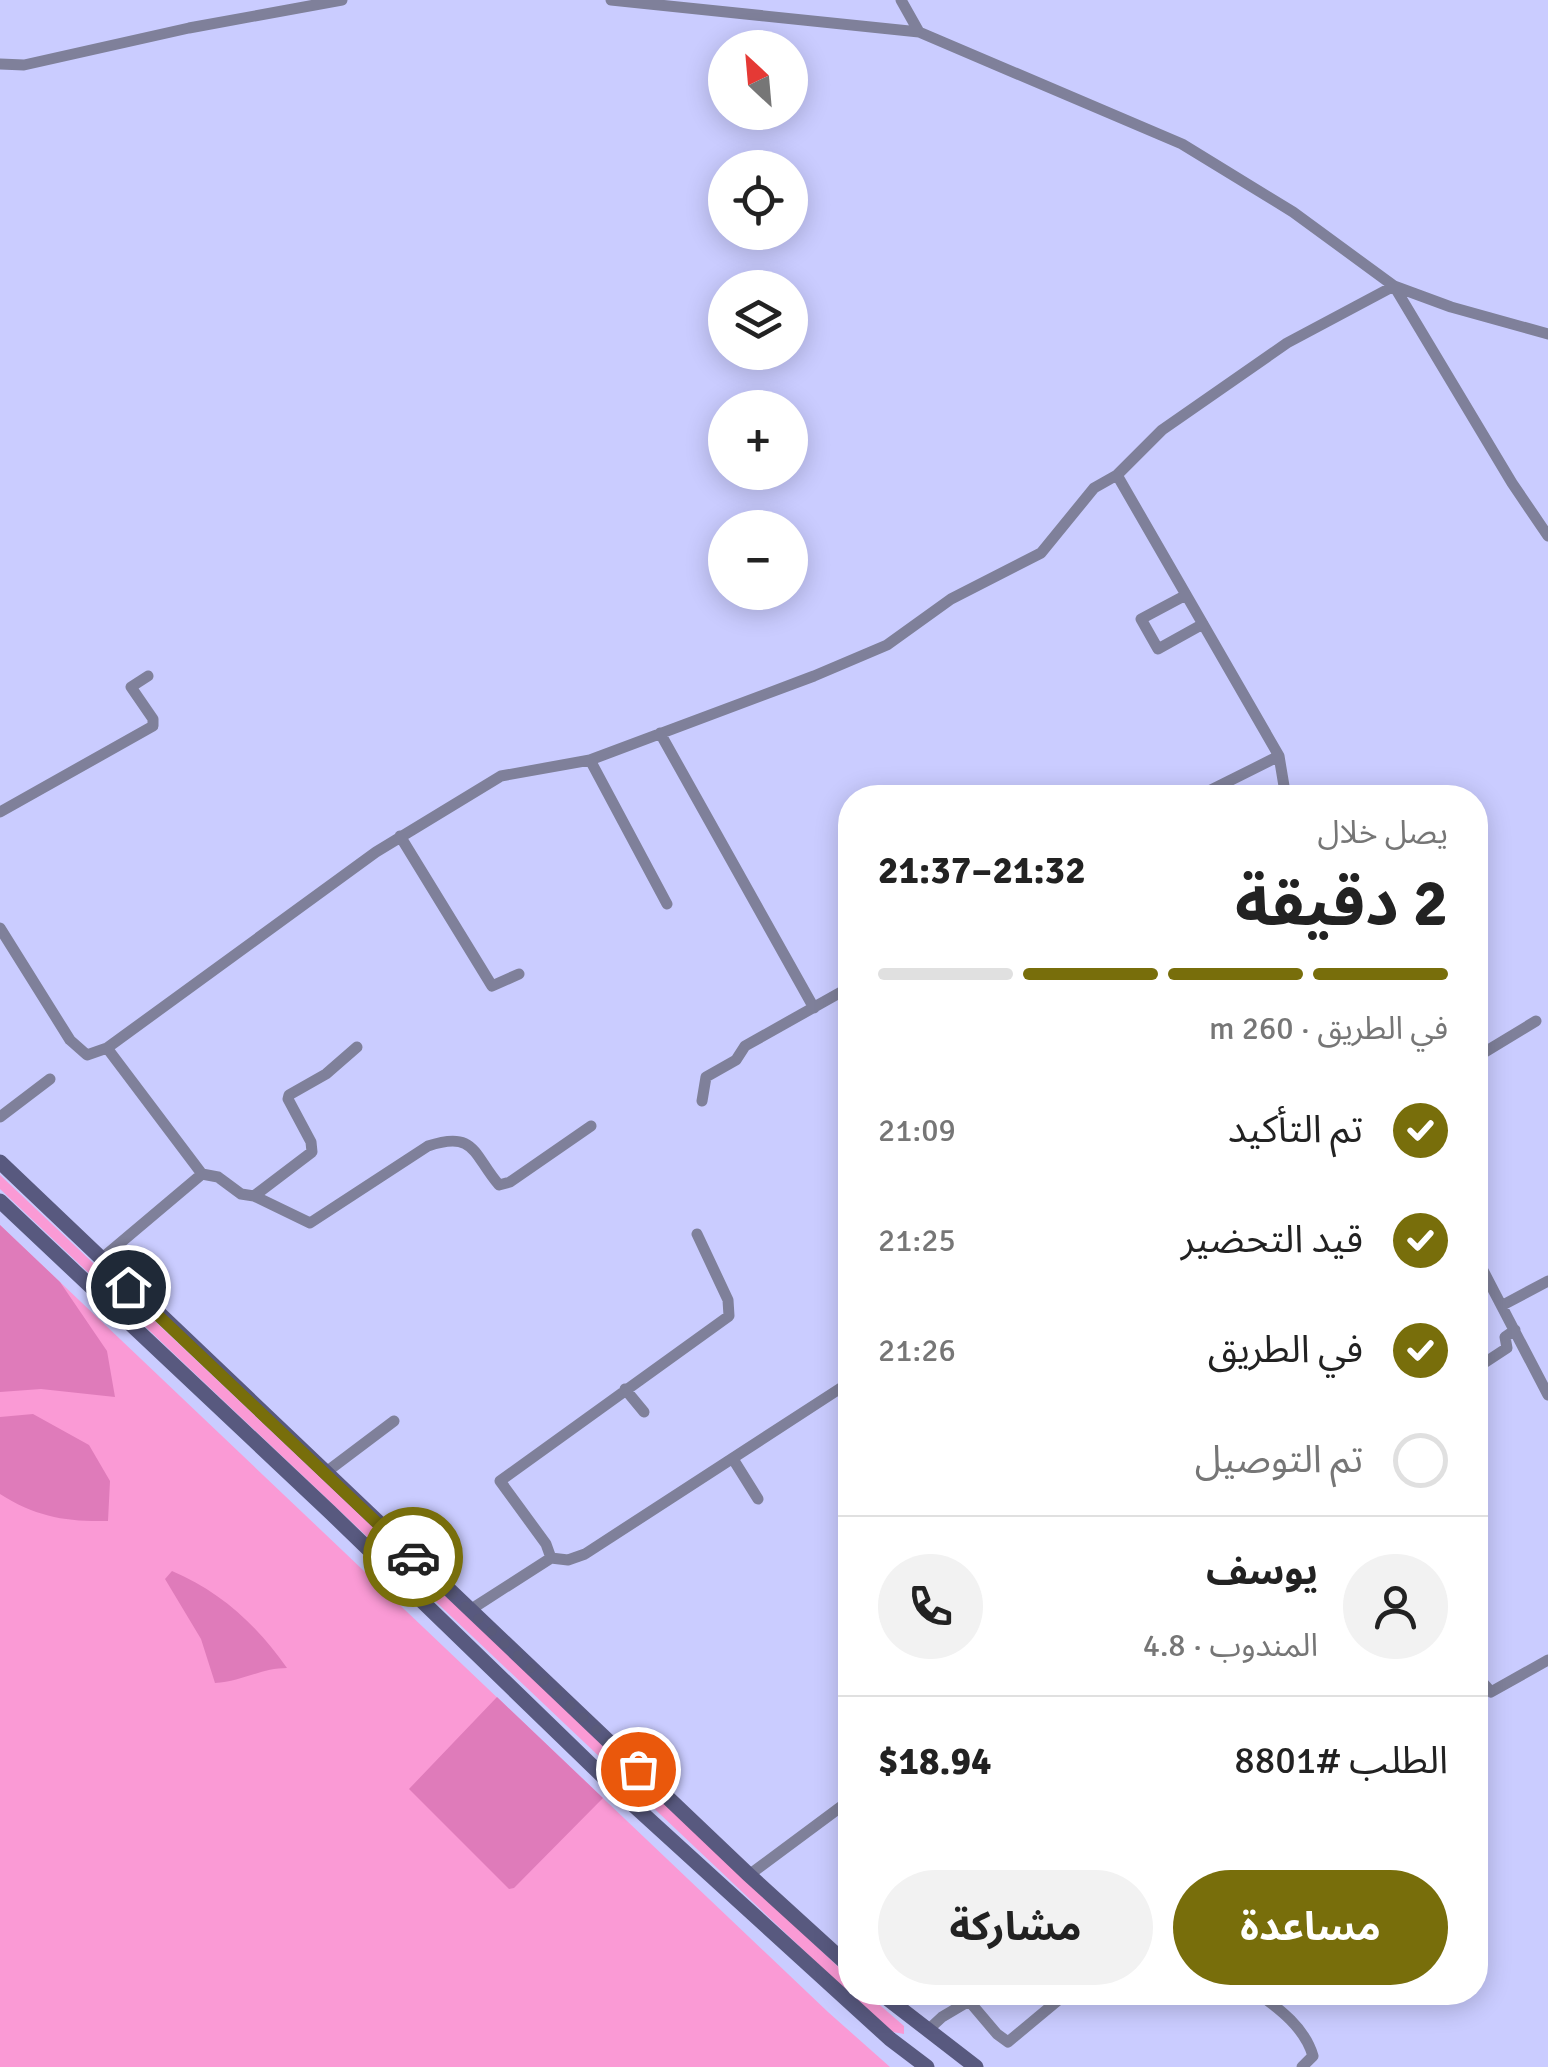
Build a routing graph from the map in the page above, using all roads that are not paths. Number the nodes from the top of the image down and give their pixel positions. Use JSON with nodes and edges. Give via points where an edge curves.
{"nodes":[{"id":1,"x":342,"y":0,"type":"edge"},
{"id":2,"x":611,"y":0,"type":"edge"},
{"id":3,"x":901,"y":0,"type":"edge"},
{"id":4,"x":919,"y":32,"type":"junction"},
{"id":5,"x":0,"y":64,"type":"edge"},
{"id":6,"x":1394,"y":286,"type":"junction"},
{"id":7,"x":1548,"y":334,"type":"edge"},
{"id":8,"x":1117,"y":475,"type":"junction"},
{"id":9,"x":1548,"y":536,"type":"edge"},
{"id":10,"x":1186,"y":595,"type":"junction"},
{"id":11,"x":1202,"y":624,"type":"junction"},
{"id":12,"x":148,"y":676,"type":"dead end"},
{"id":13,"x":660,"y":733,"type":"junction"},
{"id":14,"x":1278,"y":756,"type":"junction"},
{"id":15,"x":590,"y":760,"type":"junction"},
{"id":16,"x":1221,"y":785,"type":"edge"},
{"id":17,"x":1284,"y":785,"type":"edge"},
{"id":18,"x":0,"y":812,"type":"edge"},
{"id":19,"x":400,"y":836,"type":"junction"},
{"id":20,"x":668,"y":904,"type":"dead end"},
{"id":21,"x":0,"y":928,"type":"edge"},
{"id":22,"x":518,"y":974,"type":"dead end"},
{"id":23,"x":838,"y":994,"type":"edge"},
{"id":24,"x":814,"y":1008,"type":"junction"},
{"id":25,"x":1536,"y":1021,"type":"dead end"},
{"id":26,"x":358,"y":1046,"type":"dead end"},
{"id":27,"x":107,"y":1048,"type":"junction"},
{"id":28,"x":1488,"y":1050,"type":"edge"},
{"id":29,"x":50,"y":1079,"type":"dead end"},
{"id":30,"x":702,"y":1101,"type":"dead end"},
{"id":31,"x":0,"y":1117,"type":"edge"},
{"id":32,"x":590,"y":1126,"type":"dead end"},
{"id":33,"x":0,"y":1162,"type":"edge"},
{"id":34,"x":202,"y":1174,"type":"junction"},
{"id":35,"x":254,"y":1196,"type":"junction"},
{"id":36,"x":0,"y":1201,"type":"edge"},
{"id":37,"x":697,"y":1234,"type":"dead end"},
{"id":38,"x":100,"y":1260,"type":"junction"},
{"id":39,"x":1488,"y":1279,"type":"edge"},
{"id":40,"x":1548,"y":1281,"type":"edge"},
{"id":41,"x":1503,"y":1306,"type":"junction"},
{"id":42,"x":1515,"y":1330,"type":"junction"},
{"id":43,"x":1488,"y":1360,"type":"edge"},
{"id":44,"x":625,"y":1390,"type":"junction"},
{"id":45,"x":838,"y":1390,"type":"edge"},
{"id":46,"x":1548,"y":1393,"type":"edge"},
{"id":47,"x":644,"y":1412,"type":"dead end"},
{"id":48,"x":394,"y":1422,"type":"dead end"},
{"id":49,"x":733,"y":1458,"type":"junction"},
{"id":50,"x":325,"y":1473,"type":"junction"},
{"id":51,"x":758,"y":1499,"type":"dead end"},
{"id":52,"x":552,"y":1558,"type":"junction"},
{"id":53,"x":470,"y":1610,"type":"junction"},
{"id":54,"x":1548,"y":1660,"type":"edge"},
{"id":55,"x":1488,"y":1689,"type":"edge"},
{"id":56,"x":838,"y":1808,"type":"edge"},
{"id":57,"x":749,"y":1875,"type":"junction"},
{"id":58,"x":838,"y":1956,"type":"edge"},
{"id":59,"x":838,"y":1992,"type":"edge"},
{"id":60,"x":852,"y":2005,"type":"edge"},
{"id":61,"x":896,"y":2005,"type":"edge"},
{"id":62,"x":964,"y":2005,"type":"edge"},
{"id":63,"x":972,"y":2005,"type":"edge"},
{"id":64,"x":1052,"y":2005,"type":"edge"},
{"id":65,"x":1272,"y":2005,"type":"edge"},
{"id":66,"x":928,"y":2030,"type":"junction"},
{"id":67,"x":927,"y":2067,"type":"edge"},
{"id":68,"x":976,"y":2067,"type":"edge"},
{"id":69,"x":1302,"y":2067,"type":"edge"}],
"edges":[{"from":1,"to":5,"type":"street","via":[[24,66]]},
{"from":2,"to":4,"type":"street"},
{"from":3,"to":4,"type":"street"},
{"from":4,"to":6,"type":"street","via":[[1182,144],[1294,212]]},
{"from":6,"to":7,"type":"street"},
{"from":6,"to":8,"type":"street","via":[[1287,344],[1162,430]]},
{"from":6,"to":9,"type":"street"},
{"from":8,"to":10,"type":"street"},
{"from":8,"to":13,"type":"street","via":[[1094,488],[1041,553],[951,599],[887,645]]},
{"from":10,"to":11,"type":"street"},
{"from":10,"to":11,"type":"street","via":[[1141,619],[1158,649]]},
{"from":11,"to":14,"type":"street"},
{"from":12,"to":18,"type":"street","via":[[131,687],[153,726]]},
{"from":13,"to":15,"type":"street"},
{"from":13,"to":24,"type":"street"},
{"from":14,"to":16,"type":"street"},
{"from":14,"to":17,"type":"street"},
{"from":15,"to":19,"type":"street","via":[[500,776]]},
{"from":15,"to":20,"type":"street"},
{"from":19,"to":22,"type":"street","via":[[492,986]]},
{"from":19,"to":27,"type":"street"},
{"from":21,"to":27,"type":"street","via":[[70,1040],[87,1056]]},
{"from":23,"to":24,"type":"street"},
{"from":24,"to":30,"type":"street","via":[[745,1046],[736,1060],[706,1078]]},
{"from":25,"to":28,"type":"street"},
{"from":26,"to":35,"type":"street","via":[[289,1095],[312,1152]]},
{"from":27,"to":34,"type":"street"},
{"from":29,"to":31,"type":"street"},
{"from":32,"to":35,"type":"street","via":[[499,1185],[478,1153],[450,1138],[310,1223]]},
{"from":33,"to":38,"type":"main road"},
{"from":34,"to":35,"type":"street"},
{"from":34,"to":38,"type":"street"},
{"from":36,"to":59,"type":"main road"},
{"from":37,"to":44,"type":"street","via":[[730,1316]]},
{"from":38,"to":50,"type":"main road"},
{"from":39,"to":41,"type":"street"},
{"from":40,"to":41,"type":"street"},
{"from":41,"to":42,"type":"street"},
{"from":42,"to":43,"type":"street","via":[[1505,1337],[1507,1348]]},
{"from":42,"to":46,"type":"street"},
{"from":44,"to":47,"type":"street"},
{"from":44,"to":52,"type":"street","via":[[500,1481]]},
{"from":45,"to":49,"type":"street"},
{"from":48,"to":50,"type":"street"},
{"from":49,"to":51,"type":"street"},
{"from":49,"to":52,"type":"street","via":[[585,1554]]},
{"from":50,"to":53,"type":"main road"},
{"from":52,"to":53,"type":"street"},
{"from":53,"to":57,"type":"main road"},
{"from":54,"to":55,"type":"street"},
{"from":56,"to":57,"type":"street"},
{"from":57,"to":58,"type":"main road"},
{"from":60,"to":67,"type":"main road"},
{"from":61,"to":66,"type":"main road"},
{"from":62,"to":66,"type":"street"},
{"from":63,"to":64,"type":"street","via":[[1008,2042]]},
{"from":65,"to":69,"type":"street","via":[[1308,2042],[1313,2056]]},
{"from":66,"to":68,"type":"main road"}]}
